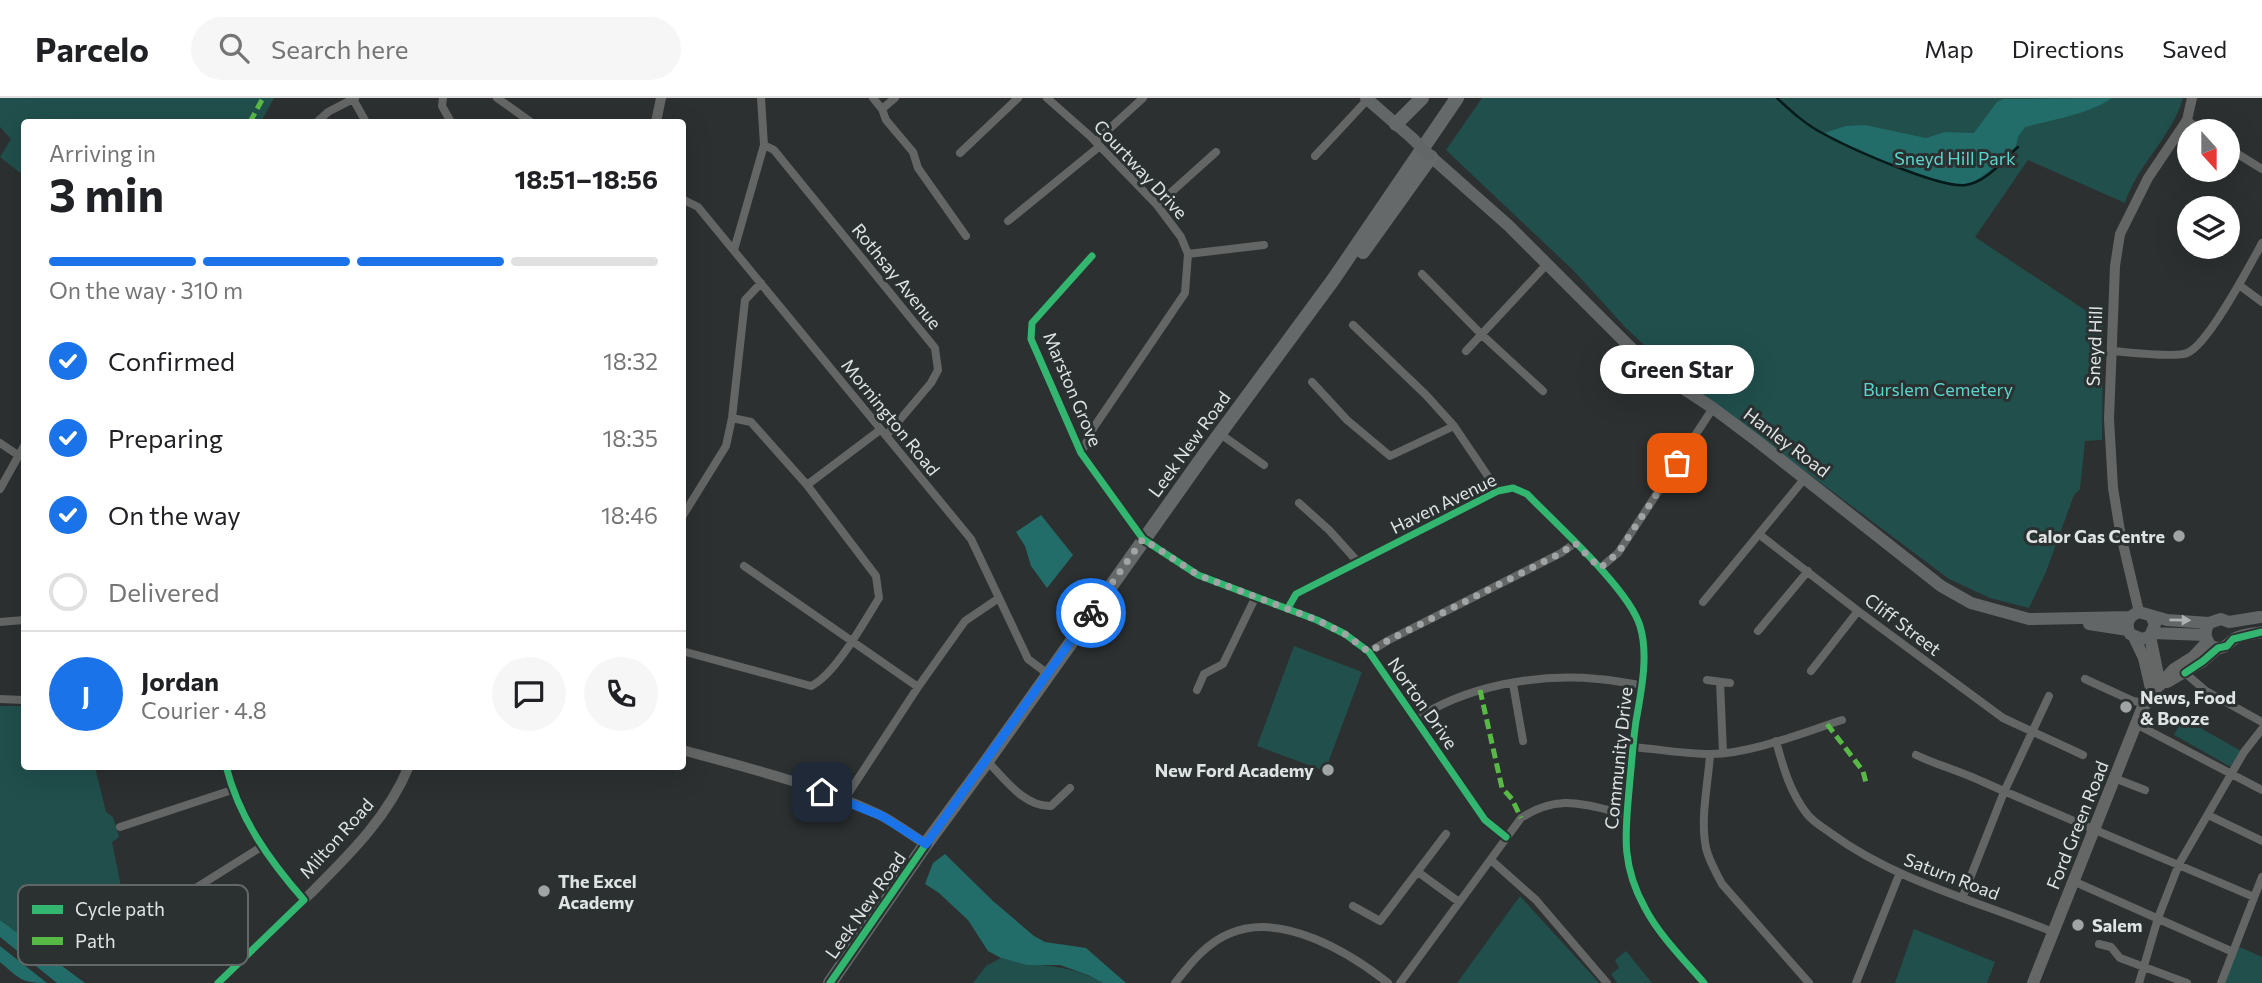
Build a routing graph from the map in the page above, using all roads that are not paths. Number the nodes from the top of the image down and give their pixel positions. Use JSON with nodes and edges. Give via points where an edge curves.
{"nodes":[{"id":1,"x":354,"y":98,"type":"edge"},
{"id":2,"x":443,"y":98,"type":"edge"},
{"id":3,"x":497,"y":98,"type":"edge"},
{"id":4,"x":661,"y":98,"type":"edge"},
{"id":5,"x":761,"y":98,"type":"edge"},
{"id":6,"x":873,"y":98,"type":"edge"},
{"id":7,"x":895,"y":98,"type":"edge"},
{"id":8,"x":1018,"y":98,"type":"edge"},
{"id":9,"x":1048,"y":98,"type":"edge"},
{"id":10,"x":1143,"y":98,"type":"edge"},
{"id":11,"x":1422,"y":98,"type":"edge"},
{"id":12,"x":1457,"y":98,"type":"edge"},
{"id":13,"x":2192,"y":98,"type":"edge"},
{"id":14,"x":1367,"y":99,"type":"edge"},
{"id":15,"x":882,"y":108,"type":"junction"},
{"id":16,"x":320,"y":119,"type":"edge"},
{"id":17,"x":364,"y":119,"type":"edge"},
{"id":18,"x":449,"y":119,"type":"edge"},
{"id":19,"x":527,"y":119,"type":"edge"},
{"id":20,"x":657,"y":119,"type":"edge"},
{"id":21,"x":2187,"y":119,"type":"edge"},
{"id":22,"x":1396,"y":124,"type":"junction"},
{"id":23,"x":2177,"y":135,"type":"edge"},
{"id":24,"x":1098,"y":144,"type":"junction"},
{"id":25,"x":764,"y":145,"type":"junction"},
{"id":26,"x":1216,"y":152,"type":"dead end"},
{"id":27,"x":960,"y":153,"type":"dead end"},
{"id":28,"x":2240,"y":155,"type":"edge"},
{"id":29,"x":1315,"y":156,"type":"dead end"},
{"id":30,"x":1430,"y":156,"type":"junction"},
{"id":31,"x":2262,"y":169,"type":"edge"},
{"id":32,"x":686,"y":201,"type":"edge"},
{"id":33,"x":1157,"y":205,"type":"junction"},
{"id":34,"x":1008,"y":221,"type":"dead end"},
{"id":35,"x":966,"y":236,"type":"dead end"},
{"id":36,"x":2262,"y":243,"type":"edge"},
{"id":37,"x":1264,"y":245,"type":"dead end"},
{"id":38,"x":734,"y":250,"type":"junction"},
{"id":39,"x":1188,"y":254,"type":"junction"},
{"id":40,"x":1092,"y":257,"type":"dead end"},
{"id":41,"x":1548,"y":263,"type":"junction"},
{"id":42,"x":1339,"y":272,"type":"junction"},
{"id":43,"x":1422,"y":274,"type":"dead end"},
{"id":44,"x":761,"y":283,"type":"junction"},
{"id":45,"x":2239,"y":285,"type":"junction"},
{"id":46,"x":2262,"y":302,"type":"edge"},
{"id":47,"x":1353,"y":325,"type":"dead end"},
{"id":48,"x":1481,"y":334,"type":"junction"},
{"id":49,"x":1466,"y":351,"type":"dead end"},
{"id":50,"x":2112,"y":351,"type":"junction"},
{"id":51,"x":1312,"y":382,"type":"dead end"},
{"id":52,"x":1543,"y":391,"type":"dead end"},
{"id":53,"x":1713,"y":408,"type":"junction"},
{"id":54,"x":732,"y":418,"type":"junction"},
{"id":55,"x":1454,"y":426,"type":"junction"},
{"id":56,"x":883,"y":433,"type":"junction"},
{"id":57,"x":1219,"y":433,"type":"junction"},
{"id":58,"x":0,"y":443,"type":"edge"},
{"id":59,"x":21,"y":450,"type":"edge"},
{"id":60,"x":1082,"y":453,"type":"junction"},
{"id":61,"x":18,"y":455,"type":"junction"},
{"id":62,"x":1264,"y":466,"type":"dead end"},
{"id":63,"x":1805,"y":478,"type":"junction"},
{"id":64,"x":807,"y":485,"type":"junction"},
{"id":65,"x":0,"y":489,"type":"edge"},
{"id":66,"x":1498,"y":491,"type":"junction"},
{"id":67,"x":1299,"y":503,"type":"dead end"},
{"id":68,"x":686,"y":511,"type":"edge"},
{"id":69,"x":1760,"y":535,"type":"junction"},
{"id":70,"x":1143,"y":539,"type":"junction"},
{"id":71,"x":1575,"y":543,"type":"junction"},
{"id":72,"x":1358,"y":562,"type":"junction"},
{"id":73,"x":744,"y":566,"type":"dead end"},
{"id":74,"x":1600,"y":568,"type":"junction"},
{"id":75,"x":1808,"y":571,"type":"junction"},
{"id":76,"x":1256,"y":596,"type":"junction"},
{"id":77,"x":999,"y":598,"type":"junction"},
{"id":78,"x":1703,"y":602,"type":"dead end"},
{"id":79,"x":1288,"y":608,"type":"junction"},
{"id":80,"x":1858,"y":611,"type":"junction"},
{"id":81,"x":2261,"y":615,"type":"edge"},
{"id":82,"x":21,"y":620,"type":"edge"},
{"id":83,"x":0,"y":622,"type":"edge"},
{"id":84,"x":2229,"y":622,"type":"junction"},
{"id":85,"x":2137,"y":623,"type":"junction"},
{"id":86,"x":1758,"y":631,"type":"dead end"},
{"id":87,"x":2262,"y":631,"type":"edge"},
{"id":88,"x":2152,"y":634,"type":"junction"},
{"id":89,"x":2210,"y":637,"type":"junction"},
{"id":90,"x":2233,"y":639,"type":"junction"},
{"id":91,"x":852,"y":640,"type":"junction"},
{"id":92,"x":686,"y":652,"type":"edge"},
{"id":93,"x":1369,"y":652,"type":"junction"},
{"id":94,"x":1811,"y":671,"type":"dead end"},
{"id":95,"x":2185,"y":673,"type":"junction"},
{"id":96,"x":1048,"y":674,"type":"junction"},
{"id":97,"x":2085,"y":679,"type":"dead end"},
{"id":98,"x":1707,"y":680,"type":"dead end"},
{"id":99,"x":1720,"y":682,"type":"junction"},
{"id":100,"x":1730,"y":683,"type":"dead end"},
{"id":101,"x":1513,"y":684,"type":"junction"},
{"id":102,"x":1641,"y":685,"type":"junction"},
{"id":103,"x":918,"y":687,"type":"junction"},
{"id":104,"x":1197,"y":690,"type":"dead end"},
{"id":105,"x":2153,"y":694,"type":"junction"},
{"id":106,"x":2049,"y":696,"type":"dead end"},
{"id":107,"x":0,"y":699,"type":"edge"},
{"id":108,"x":21,"y":700,"type":"edge"},
{"id":109,"x":1415,"y":720,"type":"junction"},
{"id":110,"x":1842,"y":720,"type":"dead end"},
{"id":111,"x":2262,"y":722,"type":"edge"},
{"id":112,"x":2136,"y":724,"type":"junction"},
{"id":113,"x":2262,"y":729,"type":"edge"},
{"id":114,"x":2032,"y":731,"type":"junction"},
{"id":115,"x":1524,"y":741,"type":"dead end"},
{"id":116,"x":1776,"y":741,"type":"junction"},
{"id":117,"x":1632,"y":747,"type":"junction"},
{"id":118,"x":686,"y":751,"type":"edge"},
{"id":119,"x":1724,"y":753,"type":"junction"},
{"id":120,"x":1710,"y":755,"type":"junction"},
{"id":121,"x":1916,"y":755,"type":"dead end"},
{"id":122,"x":2083,"y":755,"type":"dead end"},
{"id":123,"x":987,"y":761,"type":"junction"},
{"id":124,"x":227,"y":770,"type":"edge"},
{"id":125,"x":408,"y":770,"type":"edge"},
{"id":126,"x":2232,"y":774,"type":"junction"},
{"id":127,"x":2115,"y":778,"type":"junction"},
{"id":128,"x":2141,"y":786,"type":"dead end"},
{"id":129,"x":1070,"y":788,"type":"dead end"},
{"id":130,"x":232,"y":790,"type":"junction"},
{"id":131,"x":2262,"y":790,"type":"edge"},
{"id":132,"x":2004,"y":792,"type":"junction"},
{"id":133,"x":844,"y":800,"type":"junction"},
{"id":134,"x":1626,"y":814,"type":"junction"},
{"id":135,"x":2208,"y":815,"type":"junction"},
{"id":136,"x":120,"y":827,"type":"dead end"},
{"id":137,"x":2093,"y":830,"type":"junction"},
{"id":138,"x":1447,"y":834,"type":"dead end"},
{"id":139,"x":1506,"y":837,"type":"junction"},
{"id":140,"x":2262,"y":841,"type":"edge"},
{"id":141,"x":926,"y":844,"type":"junction"},
{"id":142,"x":261,"y":847,"type":"junction"},
{"id":143,"x":1491,"y":860,"type":"junction"},
{"id":144,"x":2179,"y":864,"type":"junction"},
{"id":145,"x":1418,"y":872,"type":"junction"},
{"id":146,"x":1899,"y":874,"type":"junction"},
{"id":147,"x":2262,"y":877,"type":"edge"},
{"id":148,"x":2073,"y":881,"type":"junction"},
{"id":149,"x":201,"y":885,"type":"edge"},
{"id":150,"x":1963,"y":897,"type":"junction"},
{"id":151,"x":2254,"y":897,"type":"junction"},
{"id":152,"x":303,"y":900,"type":"junction"},
{"id":153,"x":1459,"y":902,"type":"junction"},
{"id":154,"x":1353,"y":906,"type":"dead end"},
{"id":155,"x":2158,"y":918,"type":"junction"},
{"id":156,"x":2053,"y":932,"type":"junction"},
{"id":157,"x":2099,"y":944,"type":"dead end"},
{"id":158,"x":2232,"y":952,"type":"junction"},
{"id":159,"x":248,"y":954,"type":"edge"},
{"id":160,"x":236,"y":965,"type":"edge"},
{"id":161,"x":2144,"y":967,"type":"junction"},
{"id":162,"x":218,"y":983,"type":"edge"},
{"id":163,"x":830,"y":983,"type":"edge"},
{"id":164,"x":1175,"y":983,"type":"edge"},
{"id":165,"x":1388,"y":983,"type":"edge"},
{"id":166,"x":1400,"y":983,"type":"edge"},
{"id":167,"x":1607,"y":983,"type":"edge"},
{"id":168,"x":1704,"y":983,"type":"edge"},
{"id":169,"x":1808,"y":983,"type":"edge"},
{"id":170,"x":1856,"y":983,"type":"edge"},
{"id":171,"x":2034,"y":983,"type":"edge"},
{"id":172,"x":2139,"y":983,"type":"edge"},
{"id":173,"x":2187,"y":983,"type":"edge"},
{"id":174,"x":2221,"y":983,"type":"edge"}],
"edges":[{"from":1,"to":16,"type":"street"},
{"from":1,"to":17,"type":"street"},
{"from":2,"to":18,"type":"street"},
{"from":3,"to":19,"type":"street"},
{"from":4,"to":20,"type":"street"},
{"from":5,"to":25,"type":"street"},
{"from":6,"to":15,"type":"street"},
{"from":7,"to":15,"type":"street"},
{"from":8,"to":27,"type":"street"},
{"from":9,"to":24,"type":"street","name":"Courtway Drive"},
{"from":10,"to":24,"type":"street"},
{"from":11,"to":22,"type":"highway"},
{"from":12,"to":42,"type":"highway","name":"Leek New Road"},
{"from":13,"to":21,"type":"street","name":"Sneyd Hill"},
{"from":14,"to":22,"type":"main road","name":"Hanley Road"},
{"from":14,"to":29,"type":"street"},
{"from":15,"to":35,"type":"street"},
{"from":22,"to":30,"type":"main road","name":"Hanley Road","bridge":true},
{"from":23,"to":50,"type":"street","name":"Sneyd Hill","via":[[2148,178],[2120,234]]},
{"from":24,"to":33,"type":"street","name":"Courtway Drive"},
{"from":24,"to":34,"type":"street"},
{"from":25,"to":38,"type":"street"},
{"from":25,"to":56,"type":"street","name":"Rothsay Avenue","via":[[774,150],[935,348],[938,370],[932,383]]},
{"from":26,"to":33,"type":"street"},
{"from":28,"to":31,"type":"street"},
{"from":30,"to":41,"type":"main road","name":"Hanley Road"},
{"from":30,"to":42,"type":"highway","via":[[1353,267]]},
{"from":32,"to":38,"type":"street","name":"Mornington Road","via":[[698,207]]},
{"from":33,"to":39,"type":"street","name":"Courtway Drive"},
{"from":36,"to":45,"type":"street"},
{"from":37,"to":39,"type":"street"},
{"from":38,"to":44,"type":"street","name":"Mornington Road"},
{"from":39,"to":60,"type":"street","via":[[1185,293],[1094,427]]},
{"from":40,"to":60,"type":"street","name":"Marston Grove","via":[[1032,323],[1031,339]]},
{"from":41,"to":48,"type":"street"},
{"from":41,"to":53,"type":"main road","name":"Hanley Road","via":[[1649,366]]},
{"from":42,"to":57,"type":"highway","name":"Leek New Road"},
{"from":43,"to":48,"type":"street"},
{"from":44,"to":54,"type":"street","via":[[745,300]]},
{"from":44,"to":56,"type":"street","name":"Mornington Road"},
{"from":45,"to":46,"type":"street"},
{"from":45,"to":50,"type":"street","via":[[2197,346],[2185,354]]},
{"from":47,"to":55,"type":"street"},
{"from":48,"to":49,"type":"street"},
{"from":48,"to":52,"type":"street"},
{"from":50,"to":85,"type":"street","name":"Sneyd Hill","via":[[2113,488]]},
{"from":51,"to":55,"type":"street","via":[[1390,456]]},
{"from":53,"to":63,"type":"main road","name":"Hanley Road"},
{"from":53,"to":74,"type":"street","via":[[1618,553]]},
{"from":54,"to":64,"type":"street","via":[[751,422]]},
{"from":54,"to":68,"type":"street","via":[[726,446]]},
{"from":55,"to":66,"type":"street"},
{"from":56,"to":64,"type":"street","name":"Rothsay Avenue"},
{"from":56,"to":77,"type":"street","name":"Mornington Road","via":[[971,539]]},
{"from":57,"to":62,"type":"street"},
{"from":57,"to":70,"type":"highway","name":"Leek New Road"},
{"from":58,"to":61,"type":"street"},
{"from":59,"to":61,"type":"street"},
{"from":60,"to":70,"type":"street","name":"Marston Grove"},
{"from":61,"to":65,"type":"street"},
{"from":63,"to":69,"type":"street"},
{"from":63,"to":85,"type":"main road","name":"Hanley Road","via":[[1941,586],[1971,603],[2029,619]]},
{"from":64,"to":91,"type":"street","via":[[876,576],[879,598]]},
{"from":66,"to":71,"type":"street","name":"Haven Avenue","via":[[1513,488],[1527,494]]},
{"from":66,"to":72,"type":"street","name":"Haven Avenue"},
{"from":67,"to":72,"type":"street"},
{"from":69,"to":75,"type":"street","name":"Cliff Street"},
{"from":69,"to":78,"type":"street"},
{"from":70,"to":76,"type":"street","name":"Norton Drive","via":[[1198,575]]},
{"from":70,"to":96,"type":"highway","name":"Leek New Road"},
{"from":71,"to":74,"type":"street","name":"Haven Avenue"},
{"from":71,"to":93,"type":"street"},
{"from":72,"to":79,"type":"street","name":"Haven Avenue","via":[[1296,594]]},
{"from":73,"to":91,"type":"street"},
{"from":74,"to":102,"type":"street","name":"Community Drive","via":[[1640,625]]},
{"from":75,"to":80,"type":"street","name":"Cliff Street"},
{"from":75,"to":86,"type":"street"},
{"from":76,"to":79,"type":"street","name":"Norton Drive"},
{"from":76,"to":104,"type":"street","via":[[1223,664],[1204,674]]},
{"from":77,"to":96,"type":"street","name":"Mornington Road","via":[[1028,659]]},
{"from":77,"to":103,"type":"street","via":[[965,621]]},
{"from":79,"to":93,"type":"street","name":"Norton Drive","via":[[1345,634]]},
{"from":80,"to":94,"type":"street"},
{"from":80,"to":114,"type":"street","name":"Cliff Street","via":[[1979,701]]},
{"from":81,"to":84,"type":"main road"},
{"from":81,"to":87,"type":"main road"},
{"from":82,"to":83,"type":"street"},
{"from":84,"to":89,"type":"main road","via":[[2221,619]]},
{"from":84,"to":90,"type":"main road"},
{"from":85,"to":88,"type":"main road","via":[[2142,639]]},
{"from":85,"to":88,"type":"main road","via":[[2155,624]]},
{"from":85,"to":89,"type":"main road","name":"Hanley Road","one_way":true,"via":[[2167,620]]},
{"from":85,"to":105,"type":"main road"},
{"from":87,"to":90,"type":"main road"},
{"from":88,"to":89,"type":"main road"},
{"from":88,"to":105,"type":"main road"},
{"from":89,"to":90,"type":"main road","via":[[2227,646]]},
{"from":89,"to":95,"type":"main road"},
{"from":89,"to":105,"type":"main road"},
{"from":91,"to":92,"type":"street","via":[[822,681],[811,686]]},
{"from":91,"to":103,"type":"street"},
{"from":93,"to":109,"type":"street","name":"Norton Drive"},
{"from":95,"to":105,"type":"main road"},
{"from":95,"to":111,"type":"street","via":[[2206,691]]},
{"from":96,"to":123,"type":"highway","name":"Leek New Road"},
{"from":97,"to":105,"type":"street","via":[[2133,701]]},
{"from":98,"to":99,"type":"street"},
{"from":99,"to":100,"type":"street"},
{"from":99,"to":119,"type":"street"},
{"from":101,"to":102,"type":"street","via":[[1567,678]]},
{"from":101,"to":109,"type":"street","via":[[1480,690]]},
{"from":101,"to":115,"type":"street"},
{"from":102,"to":117,"type":"street","name":"Community Drive"},
{"from":103,"to":133,"type":"street"},
{"from":105,"to":112,"type":"main road","name":"Ford Green Road"},
{"from":106,"to":114,"type":"street"},
{"from":107,"to":108,"type":"street"},
{"from":109,"to":139,"type":"street","name":"Norton Drive","via":[[1485,820]]},
{"from":110,"to":116,"type":"street"},
{"from":112,"to":126,"type":"street"},
{"from":112,"to":127,"type":"main road","name":"Ford Green Road"},
{"from":113,"to":126,"type":"street"},
{"from":114,"to":122,"type":"street","name":"Cliff Street"},
{"from":114,"to":132,"type":"street"},
{"from":116,"to":119,"type":"street"},
{"from":116,"to":146,"type":"street","name":"Saturn Road","via":[[1788,783],[1808,817]]},
{"from":117,"to":120,"type":"street"},
{"from":117,"to":134,"type":"street","name":"Community Drive"},
{"from":118,"to":133,"type":"street"},
{"from":119,"to":120,"type":"street"},
{"from":120,"to":169,"type":"street","via":[[1704,833],[1712,866],[1722,884]]},
{"from":121,"to":132,"type":"street"},
{"from":123,"to":129,"type":"street","via":[[1038,806],[1051,806]]},
{"from":123,"to":141,"type":"highway","name":"Leek New Road"},
{"from":124,"to":130,"type":"street"},
{"from":125,"to":152,"type":"street","name":"Milton Road","via":[[378,820]]},
{"from":126,"to":131,"type":"street"},
{"from":126,"to":135,"type":"street"},
{"from":127,"to":128,"type":"street"},
{"from":127,"to":137,"type":"main road","name":"Ford Green Road"},
{"from":130,"to":136,"type":"street"},
{"from":130,"to":142,"type":"street"},
{"from":132,"to":137,"type":"street"},
{"from":132,"to":150,"type":"street"},
{"from":133,"to":141,"type":"street","via":[[882,816]]},
{"from":134,"to":139,"type":"street","via":[[1559,802],[1538,807],[1521,818]]},
{"from":134,"to":168,"type":"street","name":"Community Drive","via":[[1626,855],[1639,897],[1651,920]]},
{"from":135,"to":140,"type":"street"},
{"from":135,"to":144,"type":"street"},
{"from":137,"to":144,"type":"street"},
{"from":137,"to":148,"type":"main road","name":"Ford Green Road"},
{"from":138,"to":145,"type":"street"},
{"from":139,"to":143,"type":"street"},
{"from":141,"to":163,"type":"highway","name":"Leek New Road"},
{"from":142,"to":149,"type":"street"},
{"from":142,"to":152,"type":"street"},
{"from":143,"to":153,"type":"street"},
{"from":143,"to":167,"type":"street","via":[[1536,900]]},
{"from":144,"to":151,"type":"street"},
{"from":144,"to":155,"type":"street"},
{"from":145,"to":153,"type":"street"},
{"from":145,"to":154,"type":"street","via":[[1380,921]]},
{"from":146,"to":150,"type":"street","name":"Saturn Road"},
{"from":146,"to":170,"type":"street"},
{"from":147,"to":151,"type":"street"},
{"from":148,"to":155,"type":"street"},
{"from":148,"to":156,"type":"main road","name":"Ford Green Road"},
{"from":150,"to":156,"type":"street","name":"Saturn Road"},
{"from":151,"to":158,"type":"street"},
{"from":152,"to":159,"type":"street","name":"Milton Road"},
{"from":153,"to":166,"type":"street"},
{"from":155,"to":158,"type":"street"},
{"from":155,"to":161,"type":"street"},
{"from":156,"to":171,"type":"main road","name":"Ford Green Road"},
{"from":157,"to":161,"type":"street","via":[[2113,943],[2120,958]]},
{"from":158,"to":174,"type":"street"},
{"from":160,"to":162,"type":"street","name":"Milton Road"},
{"from":161,"to":172,"type":"street"},
{"from":161,"to":173,"type":"street"},
{"from":164,"to":165,"type":"street","via":[[1221,938],[1258,927],[1320,942]]}]}
